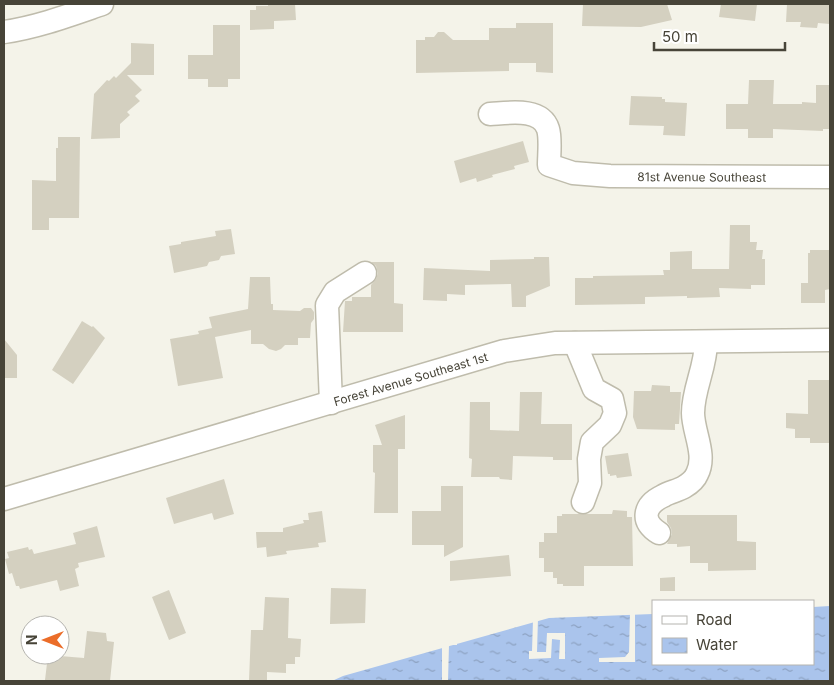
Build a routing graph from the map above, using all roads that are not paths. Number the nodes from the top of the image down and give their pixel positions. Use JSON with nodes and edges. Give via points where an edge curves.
{"nodes":[{"id":1,"x":102,"y":4,"type":"edge"},
{"id":2,"x":4,"y":32,"type":"edge"},
{"id":3,"x":490,"y":114,"type":"dead end"},
{"id":4,"x":830,"y":177,"type":"edge"},
{"id":5,"x":365,"y":273,"type":"dead end"},
{"id":6,"x":830,"y":340,"type":"edge"},
{"id":7,"x":706,"y":342,"type":"junction"},
{"id":8,"x":575,"y":343,"type":"junction"},
{"id":9,"x":331,"y":403,"type":"junction"},
{"id":10,"x":4,"y":499,"type":"edge"},
{"id":11,"x":583,"y":502,"type":"dead end"},
{"id":12,"x":659,"y":533,"type":"dead end"}],
"edges":[{"from":1,"to":2,"type":"street","via":[[57,20]]},
{"from":3,"to":4,"type":"street","name":"81st Avenue Southeast","via":[[525,113],[543,120],[548,129],[549,165],[573,173]]},
{"from":5,"to":9,"type":"street","via":[[335,292],[327,305]]},
{"from":6,"to":7,"type":"street","name":"Forest Avenue Southeast 1st"},
{"from":7,"to":8,"type":"street","name":"Forest Avenue Southeast 1st"},
{"from":7,"to":12,"type":"street","via":[[706,358],[693,412],[700,449],[698,473],[682,488],[656,499],[647,510],[647,522]]},
{"from":8,"to":9,"type":"street","name":"Forest Avenue Southeast 1st","via":[[547,344],[504,352]]},
{"from":8,"to":11,"type":"street","via":[[594,389],[612,399],[615,413],[610,425],[592,442],[590,483]]},
{"from":9,"to":10,"type":"street","name":"Forest Avenue Southeast 1st"}]}
